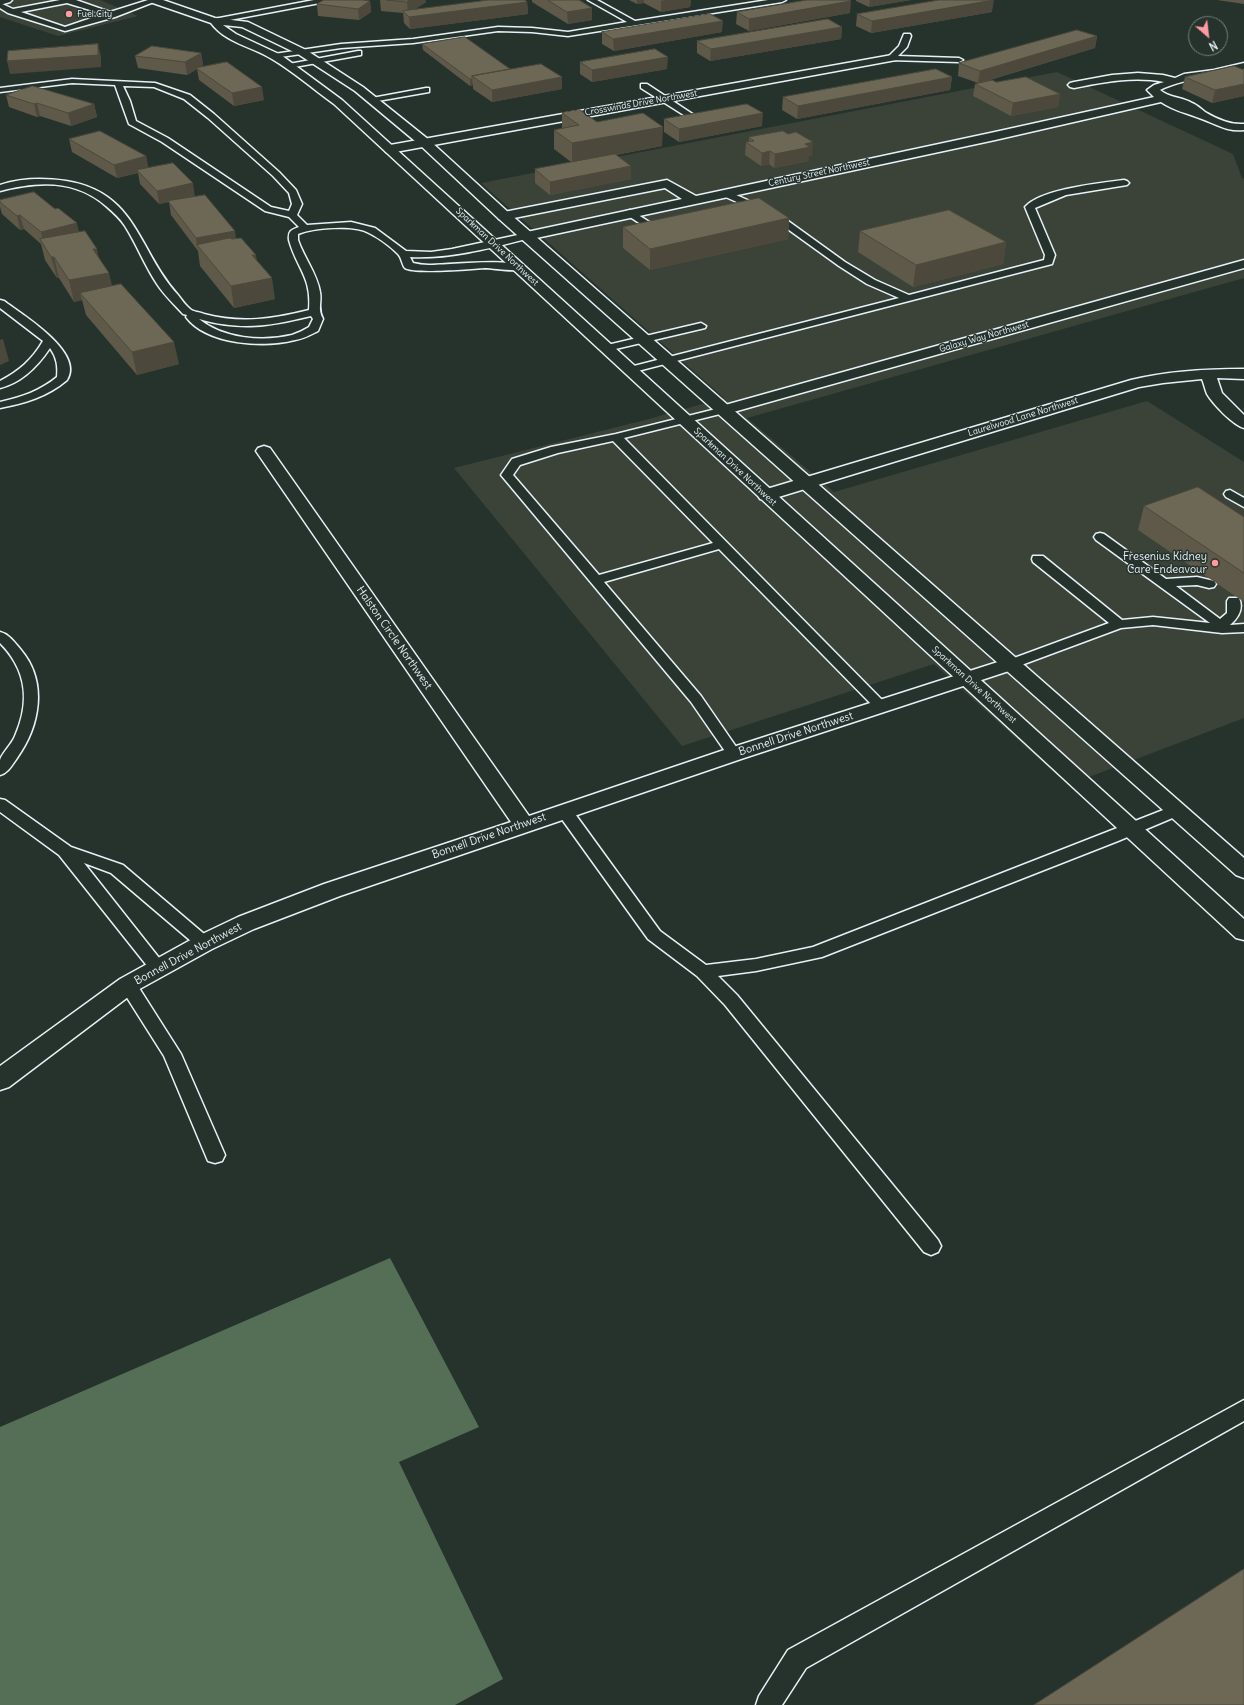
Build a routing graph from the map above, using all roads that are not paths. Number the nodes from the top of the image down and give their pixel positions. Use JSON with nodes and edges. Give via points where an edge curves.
{"nodes":[{"id":1,"x":7,"y":0,"type":"edge"},
{"id":2,"x":154,"y":0,"type":"edge"},
{"id":3,"x":325,"y":0,"type":"edge"},
{"id":4,"x":592,"y":0,"type":"edge"},
{"id":5,"x":782,"y":0,"type":"edge"},
{"id":6,"x":70,"y":1,"type":"edge"},
{"id":7,"x":0,"y":2,"type":"edge"},
{"id":8,"x":712,"y":3,"type":"dead end"},
{"id":9,"x":0,"y":6,"type":"edge"},
{"id":10,"x":723,"y":9,"type":"junction"},
{"id":11,"x":11,"y":11,"type":"junction"},
{"id":12,"x":112,"y":15,"type":"junction"},
{"id":13,"x":214,"y":20,"type":"junction"},
{"id":14,"x":633,"y":23,"type":"junction"},
{"id":15,"x":907,"y":36,"type":"dead end"},
{"id":16,"x":413,"y":41,"type":"junction"},
{"id":17,"x":302,"y":52,"type":"junction"},
{"id":18,"x":274,"y":56,"type":"junction"},
{"id":19,"x":892,"y":58,"type":"junction"},
{"id":20,"x":959,"y":60,"type":"dead end"},
{"id":21,"x":315,"y":61,"type":"junction"},
{"id":22,"x":290,"y":66,"type":"junction"},
{"id":23,"x":1244,"y":66,"type":"edge"},
{"id":24,"x":1178,"y":81,"type":"junction"},
{"id":25,"x":118,"y":83,"type":"junction"},
{"id":26,"x":1074,"y":84,"type":"dead end"},
{"id":27,"x":644,"y":86,"type":"dead end"},
{"id":28,"x":0,"y":90,"type":"edge"},
{"id":29,"x":426,"y":90,"type":"dead end"},
{"id":30,"x":1164,"y":98,"type":"junction"},
{"id":31,"x":665,"y":99,"type":"junction"},
{"id":32,"x":372,"y":100,"type":"junction"},
{"id":33,"x":690,"y":115,"type":"edge"},
{"id":34,"x":1244,"y":127,"type":"edge"},
{"id":35,"x":425,"y":143,"type":"junction"},
{"id":36,"x":390,"y":149,"type":"junction"},
{"id":37,"x":1124,"y":183,"type":"dead end"},
{"id":38,"x":0,"y":188,"type":"edge"},
{"id":39,"x":724,"y":193,"type":"junction"},
{"id":40,"x":693,"y":200,"type":"junction"},
{"id":41,"x":630,"y":213,"type":"junction"},
{"id":42,"x":292,"y":215,"type":"junction"},
{"id":43,"x":504,"y":216,"type":"junction"},
{"id":44,"x":305,"y":228,"type":"junction"},
{"id":45,"x":653,"y":228,"type":"edge"},
{"id":46,"x":527,"y":236,"type":"junction"},
{"id":47,"x":493,"y":243,"type":"junction"},
{"id":48,"x":404,"y":254,"type":"junction"},
{"id":49,"x":1244,"y":264,"type":"edge"},
{"id":50,"x":520,"y":268,"type":"junction"},
{"id":51,"x":908,"y":298,"type":"junction"},
{"id":52,"x":0,"y":302,"type":"edge"},
{"id":53,"x":187,"y":312,"type":"junction"},
{"id":54,"x":314,"y":312,"type":"junction"},
{"id":55,"x":701,"y":326,"type":"dead end"},
{"id":56,"x":644,"y":339,"type":"junction"},
{"id":57,"x":48,"y":341,"type":"junction"},
{"id":58,"x":607,"y":348,"type":"junction"},
{"id":59,"x":668,"y":360,"type":"junction"},
{"id":60,"x":630,"y":370,"type":"junction"},
{"id":61,"x":1244,"y":374,"type":"edge"},
{"id":62,"x":1208,"y":375,"type":"junction"},
{"id":63,"x":0,"y":385,"type":"edge"},
{"id":64,"x":0,"y":405,"type":"edge"},
{"id":65,"x":724,"y":410,"type":"junction"},
{"id":66,"x":685,"y":420,"type":"junction"},
{"id":67,"x":1244,"y":423,"type":"edge"},
{"id":68,"x":616,"y":437,"type":"junction"},
{"id":69,"x":264,"y":451,"type":"dead end"},
{"id":70,"x":806,"y":482,"type":"junction"},
{"id":71,"x":766,"y":494,"type":"junction"},
{"id":72,"x":1230,"y":494,"type":"dead end"},
{"id":73,"x":1244,"y":503,"type":"edge"},
{"id":74,"x":1100,"y":537,"type":"dead end"},
{"id":75,"x":721,"y":544,"type":"junction"},
{"id":76,"x":1038,"y":559,"type":"dead end"},
{"id":77,"x":596,"y":580,"type":"junction"},
{"id":78,"x":1164,"y":583,"type":"junction"},
{"id":79,"x":1209,"y":584,"type":"dead end"},
{"id":80,"x":1234,"y":601,"type":"dead end"},
{"id":81,"x":1119,"y":624,"type":"junction"},
{"id":82,"x":1224,"y":627,"type":"junction"},
{"id":83,"x":1244,"y":628,"type":"edge"},
{"id":84,"x":0,"y":636,"type":"edge"},
{"id":85,"x":1011,"y":664,"type":"junction"},
{"id":86,"x":967,"y":678,"type":"junction"},
{"id":87,"x":880,"y":706,"type":"junction"},
{"id":88,"x":734,"y":754,"type":"junction"},
{"id":89,"x":0,"y":770,"type":"edge"},
{"id":90,"x":0,"y":804,"type":"edge"},
{"id":91,"x":1176,"y":810,"type":"junction"},
{"id":92,"x":564,"y":811,"type":"junction"},
{"id":93,"x":524,"y":825,"type":"junction"},
{"id":94,"x":1130,"y":828,"type":"junction"},
{"id":95,"x":65,"y":851,"type":"junction"},
{"id":96,"x":1244,"y":870,"type":"edge"},
{"id":97,"x":1244,"y":932,"type":"edge"},
{"id":98,"x":204,"y":943,"type":"junction"},
{"id":99,"x":158,"y":968,"type":"junction"},
{"id":100,"x":704,"y":972,"type":"junction"},
{"id":101,"x":128,"y":985,"type":"junction"},
{"id":102,"x":0,"y":1080,"type":"edge"},
{"id":103,"x":215,"y":1155,"type":"dead end"},
{"id":104,"x":931,"y":1246,"type":"dead end"},
{"id":105,"x":1244,"y":1410,"type":"edge"},
{"id":106,"x":768,"y":1705,"type":"edge"}],
"edges":[{"from":1,"to":7,"type":"street"},
{"from":2,"to":12,"type":"lane"},
{"from":2,"to":13,"type":"street","name":"Sparkman Drive Northwest"},
{"from":3,"to":13,"type":"lane"},
{"from":4,"to":14,"type":"lane"},
{"from":5,"to":10,"type":"lane"},
{"from":6,"to":11,"type":"lane"},
{"from":6,"to":12,"type":"lane"},
{"from":8,"to":10,"type":"lane"},
{"from":9,"to":11,"type":"lane"},
{"from":10,"to":14,"type":"lane"},
{"from":11,"to":12,"type":"lane","via":[[65,29]]},
{"from":13,"to":17,"type":"street","name":"Sparkman Drive Northwest","via":[[244,24]]},
{"from":13,"to":18,"type":"street","name":"Sparkman Drive Northwest","via":[[219,29]]},
{"from":14,"to":16,"type":"lane","via":[[568,34],[498,29]]},
{"from":15,"to":19,"type":"lane","via":[[903,47]]},
{"from":16,"to":17,"type":"lane","via":[[341,46]]},
{"from":16,"to":21,"type":"lane"},
{"from":17,"to":18,"type":"lane"},
{"from":17,"to":21,"type":"street","name":"Sparkman Drive Northwest"},
{"from":18,"to":22,"type":"street","name":"Sparkman Drive Northwest"},
{"from":19,"to":20,"type":"lane"},
{"from":19,"to":31,"type":"street","name":"Crosswinds Drive Northwest"},
{"from":21,"to":22,"type":"lane"},
{"from":21,"to":32,"type":"street","name":"Sparkman Drive Northwest"},
{"from":22,"to":36,"type":"street","name":"Sparkman Drive Northwest","via":[[338,102]]},
{"from":23,"to":24,"type":"street","via":[[1214,73],[1192,82]]},
{"from":24,"to":26,"type":"street","via":[[1149,76],[1116,77]]},
{"from":24,"to":30,"type":"street","via":[[1158,86],[1153,90]]},
{"from":25,"to":28,"type":"lane","via":[[72,81]]},
{"from":25,"to":42,"type":"lane","via":[[132,122],[165,140],[268,209]]},
{"from":25,"to":42,"type":"lane","via":[[155,85],[186,97],[211,116],[293,192],[297,204]]},
{"from":27,"to":31,"type":"lane"},
{"from":29,"to":32,"type":"lane"},
{"from":30,"to":34,"type":"street","via":[[1186,111],[1201,114],[1226,126]]},
{"from":30,"to":39,"type":"street","name":"Century Street Northwest"},
{"from":31,"to":33,"type":"lane"},
{"from":31,"to":35,"type":"street","name":"Crosswinds Drive Northwest"},
{"from":32,"to":35,"type":"street","name":"Sparkman Drive Northwest"},
{"from":35,"to":36,"type":"street","name":"Crosswinds Drive Northwest"},
{"from":35,"to":43,"type":"street","name":"Sparkman Drive Northwest"},
{"from":36,"to":47,"type":"street","name":"Sparkman Drive Northwest"},
{"from":37,"to":51,"type":"lane","via":[[1085,188],[1041,200],[1030,207],[1050,255],[1049,262]]},
{"from":38,"to":53,"type":"lane","via":[[48,181],[80,186],[100,196],[128,224],[162,284]]},
{"from":39,"to":40,"type":"street","name":"Century Street Northwest"},
{"from":39,"to":51,"type":"lane","via":[[774,215],[871,282]]},
{"from":40,"to":41,"type":"street","name":"Century Street Northwest"},
{"from":40,"to":43,"type":"street","via":[[667,184]]},
{"from":41,"to":45,"type":"lane"},
{"from":41,"to":46,"type":"street","name":"Century Street Northwest"},
{"from":42,"to":44,"type":"lane"},
{"from":43,"to":46,"type":"street","name":"Sparkman Drive Northwest"},
{"from":44,"to":48,"type":"lane","via":[[351,225],[372,230]]},
{"from":44,"to":54,"type":"lane","via":[[293,233],[292,239],[316,293]]},
{"from":46,"to":47,"type":"lane"},
{"from":46,"to":56,"type":"street","name":"Sparkman Drive Northwest"},
{"from":47,"to":48,"type":"lane","via":[[431,255]]},
{"from":47,"to":50,"type":"street","name":"Sparkman Drive Northwest"},
{"from":48,"to":50,"type":"lane","via":[[409,266],[428,268],[492,265]]},
{"from":49,"to":65,"type":"street","name":"Galaxy Way Northwest"},
{"from":50,"to":58,"type":"street","name":"Sparkman Drive Northwest"},
{"from":51,"to":59,"type":"lane"},
{"from":52,"to":57,"type":"lane","via":[[35,327]]},
{"from":53,"to":54,"type":"lane","via":[[222,322],[249,323],[280,320]]},
{"from":53,"to":54,"type":"lane","via":[[198,325],[219,335],[254,341],[292,338],[314,329],[318,319]]},
{"from":55,"to":56,"type":"lane"},
{"from":56,"to":58,"type":"lane"},
{"from":56,"to":59,"type":"street","name":"Sparkman Drive Northwest"},
{"from":57,"to":63,"type":"lane","via":[[40,358],[20,376]]},
{"from":57,"to":64,"type":"lane","via":[[63,362],[63,378],[50,390],[31,398]]},
{"from":58,"to":60,"type":"street","name":"Sparkman Drive Northwest"},
{"from":59,"to":60,"type":"lane"},
{"from":59,"to":65,"type":"street","name":"Sparkman Drive Northwest"},
{"from":60,"to":66,"type":"street","name":"Sparkman Drive Northwest"},
{"from":61,"to":62,"type":"street","name":"Laurelwood Lane Northwest"},
{"from":62,"to":67,"type":"street","via":[[1215,394]]},
{"from":62,"to":70,"type":"street","name":"Laurelwood Lane Northwest","via":[[1157,378],[1136,383]]},
{"from":65,"to":66,"type":"lane"},
{"from":65,"to":70,"type":"street","name":"Sparkman Drive Northwest"},
{"from":66,"to":68,"type":"lane"},
{"from":66,"to":71,"type":"street","name":"Sparkman Drive Northwest"},
{"from":68,"to":75,"type":"lane"},
{"from":68,"to":77,"type":"lane","via":[[555,450],[516,462],[507,475]]},
{"from":69,"to":93,"type":"street","name":"Halston Circle Northwest"},
{"from":70,"to":71,"type":"street","name":"Laurelwood Lane Northwest"},
{"from":70,"to":85,"type":"street","name":"Sparkman Drive Northwest"},
{"from":71,"to":86,"type":"street","name":"Sparkman Drive Northwest"},
{"from":72,"to":73,"type":"lane"},
{"from":74,"to":78,"type":"lane"},
{"from":75,"to":77,"type":"lane"},
{"from":75,"to":87,"type":"lane"},
{"from":76,"to":81,"type":"lane"},
{"from":77,"to":88,"type":"lane","via":[[696,699]]},
{"from":78,"to":79,"type":"lane","via":[[1197,581]]},
{"from":78,"to":82,"type":"lane"},
{"from":80,"to":82,"type":"lane","via":[[1234,614]]},
{"from":81,"to":82,"type":"lane","via":[[1154,621]]},
{"from":81,"to":85,"type":"lane"},
{"from":82,"to":83,"type":"lane"},
{"from":84,"to":89,"type":"lane","via":[[21,659],[28,677],[32,702],[27,727],[17,748]]},
{"from":85,"to":86,"type":"street","name":"Bonnell Drive Northwest"},
{"from":85,"to":91,"type":"street","name":"Sparkman Drive Northwest"},
{"from":86,"to":87,"type":"street","name":"Bonnell Drive Northwest"},
{"from":86,"to":94,"type":"street","name":"Sparkman Drive Northwest"},
{"from":87,"to":88,"type":"street","name":"Bonnell Drive Northwest"},
{"from":88,"to":92,"type":"street","name":"Bonnell Drive Northwest"},
{"from":90,"to":95,"type":"lane"},
{"from":91,"to":94,"type":"lane"},
{"from":91,"to":96,"type":"street","name":"Sparkman Drive Northwest"},
{"from":92,"to":93,"type":"street","name":"Bonnell Drive Northwest"},
{"from":92,"to":100,"type":"lane","via":[[654,935]]},
{"from":93,"to":98,"type":"street","name":"Bonnell Drive Northwest","via":[[332,890],[246,923]]},
{"from":94,"to":97,"type":"street","name":"Sparkman Drive Northwest"},
{"from":94,"to":100,"type":"lane","via":[[816,952],[756,965]]},
{"from":95,"to":98,"type":"lane","via":[[117,869]]},
{"from":95,"to":99,"type":"lane"},
{"from":98,"to":99,"type":"street","name":"Bonnell Drive Northwest"},
{"from":99,"to":101,"type":"street","name":"Bonnell Drive Northwest"},
{"from":100,"to":104,"type":"lane","via":[[731,1000]]},
{"from":101,"to":102,"type":"street","name":"Bonnell Drive Northwest"},
{"from":101,"to":103,"type":"lane","via":[[172,1054]]},
{"from":105,"to":106,"type":"lane","via":[[797,1659]]}]}
